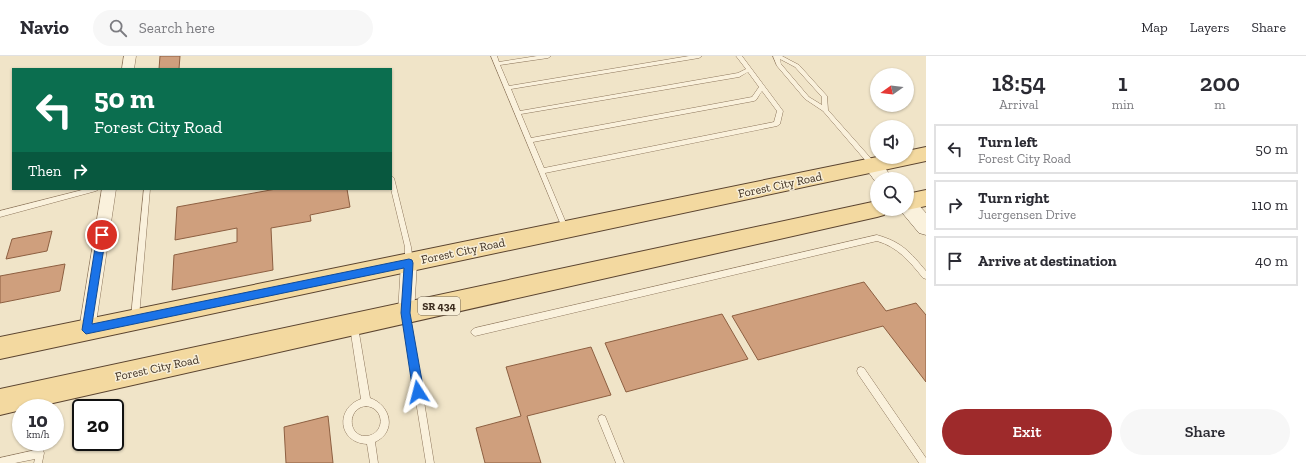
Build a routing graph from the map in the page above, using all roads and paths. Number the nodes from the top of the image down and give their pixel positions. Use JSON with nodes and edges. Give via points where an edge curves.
{"nodes":[{"id":1,"x":130,"y":56,"type":"edge"},
{"id":2,"x":494,"y":56,"type":"edge"},
{"id":3,"x":548,"y":56,"type":"edge"},
{"id":4,"x":699,"y":56,"type":"edge"},
{"id":5,"x":739,"y":56,"type":"edge"},
{"id":6,"x":777,"y":56,"type":"edge"},
{"id":7,"x":497,"y":64,"type":"junction"},
{"id":8,"x":128,"y":68,"type":"edge"},
{"id":9,"x":749,"y":70,"type":"junction"},
{"id":10,"x":762,"y":87,"type":"junction"},
{"id":11,"x":507,"y":88,"type":"junction"},
{"id":12,"x":825,"y":110,"type":"junction"},
{"id":13,"x":518,"y":113,"type":"junction"},
{"id":14,"x":529,"y":141,"type":"junction"},
{"id":15,"x":926,"y":154,"type":"edge"},
{"id":16,"x":542,"y":171,"type":"junction"},
{"id":17,"x":879,"y":172,"type":"edge"},
{"id":18,"x":870,"y":174,"type":"edge"},
{"id":19,"x":392,"y":182,"type":"edge"},
{"id":20,"x":92,"y":190,"type":"edge"},
{"id":21,"x":109,"y":190,"type":"edge"},
{"id":22,"x":147,"y":190,"type":"edge"},
{"id":23,"x":926,"y":198,"type":"edge"},
{"id":24,"x":914,"y":201,"type":"edge"},
{"id":25,"x":870,"y":211,"type":"edge"},
{"id":26,"x":914,"y":213,"type":"edge"},
{"id":27,"x":0,"y":214,"type":"edge"},
{"id":28,"x":926,"y":227,"type":"edge"},
{"id":29,"x":566,"y":230,"type":"junction"},
{"id":30,"x":409,"y":263,"type":"junction"},
{"id":31,"x":926,"y":276,"type":"edge"},
{"id":32,"x":406,"y":313,"type":"junction"},
{"id":33,"x":135,"y":320,"type":"junction"},
{"id":34,"x":353,"y":324,"type":"junction"},
{"id":35,"x":86,"y":330,"type":"junction"},
{"id":36,"x":475,"y":332,"type":"dead end"},
{"id":37,"x":0,"y":348,"type":"edge"},
{"id":38,"x":861,"y":371,"type":"dead end"},
{"id":39,"x":0,"y":402,"type":"edge"},
{"id":40,"x":366,"y":402,"type":"junction"},
{"id":41,"x":602,"y":419,"type":"dead end"},
{"id":42,"x":370,"y":439,"type":"junction"},
{"id":43,"x":922,"y":454,"type":"edge"},
{"id":44,"x":0,"y":462,"type":"edge"},
{"id":45,"x":38,"y":463,"type":"edge"},
{"id":46,"x":374,"y":463,"type":"edge"},
{"id":47,"x":430,"y":463,"type":"edge"},
{"id":48,"x":620,"y":463,"type":"edge"},
{"id":49,"x":924,"y":463,"type":"edge"}],
"edges":[{"from":1,"to":8,"type":"street"},
{"from":2,"to":7,"type":"lane"},
{"from":3,"to":7,"type":"lane"},
{"from":4,"to":11,"type":"lane"},
{"from":5,"to":9,"type":"lane"},
{"from":6,"to":12,"type":"lane","via":[[779,65],[807,98]]},
{"from":6,"to":12,"type":"lane","via":[[797,66],[825,97]]},
{"from":7,"to":11,"type":"lane"},
{"from":9,"to":10,"type":"lane"},
{"from":9,"to":13,"type":"lane","via":[[739,75]]},
{"from":10,"to":14,"type":"lane","via":[[754,99]]},
{"from":10,"to":16,"type":"lane","via":[[780,111],[777,124]]},
{"from":11,"to":13,"type":"lane"},
{"from":12,"to":17,"type":"lane"},
{"from":13,"to":14,"type":"lane"},
{"from":14,"to":16,"type":"lane"},
{"from":15,"to":17,"type":"main road","name":"Forest City Road"},
{"from":16,"to":29,"type":"lane"},
{"from":18,"to":29,"type":"main road","name":"Forest City Road"},
{"from":19,"to":30,"type":"lane","via":[[408,246]]},
{"from":20,"to":27,"type":"lane"},
{"from":21,"to":35,"type":"street"},
{"from":22,"to":33,"type":"lane"},
{"from":23,"to":24,"type":"main road"},
{"from":25,"to":32,"type":"main road","name":"Forest City Road","number":"SR 434"},
{"from":26,"to":28,"type":"street"},
{"from":29,"to":30,"type":"main road","name":"Forest City Road"},
{"from":30,"to":32,"type":"street"},
{"from":30,"to":33,"type":"main road","name":"Forest City Road"},
{"from":31,"to":36,"type":"lane","via":[[903,249],[890,241],[877,238]]},
{"from":32,"to":34,"type":"main road","name":"Forest City Road","number":"SR 434"},
{"from":32,"to":47,"type":"lane"},
{"from":33,"to":35,"type":"main road","name":"Forest City Road"},
{"from":34,"to":39,"type":"main road","name":"Forest City Road","number":"SR 434"},
{"from":34,"to":40,"type":"lane"},
{"from":35,"to":37,"type":"main road","name":"Forest City Road"},
{"from":38,"to":43,"type":"lane"},
{"from":40,"to":42,"type":"lane","via":[[378,404],[385,413],[381,432]]},
{"from":40,"to":42,"type":"lane","via":[[354,407],[350,412],[348,424],[352,436]]},
{"from":41,"to":48,"type":"lane"},
{"from":42,"to":46,"type":"lane"},
{"from":43,"to":49,"type":"lane"},
{"from":44,"to":45,"type":"lane","via":[[40,453]]}]}
